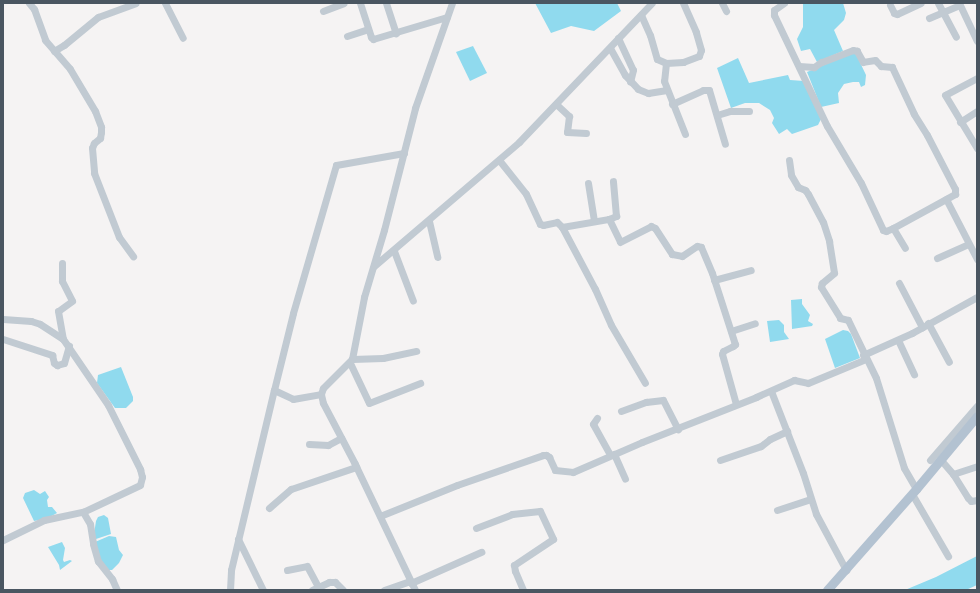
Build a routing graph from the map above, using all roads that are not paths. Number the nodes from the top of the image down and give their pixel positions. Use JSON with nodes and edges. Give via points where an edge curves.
{"nodes":[{"id":1,"x":29,"y":3,"type":"edge"},
{"id":2,"x":136,"y":3,"type":"edge"},
{"id":3,"x":165,"y":3,"type":"edge"},
{"id":4,"x":344,"y":3,"type":"edge"},
{"id":5,"x":360,"y":3,"type":"edge"},
{"id":6,"x":386,"y":3,"type":"edge"},
{"id":7,"x":452,"y":3,"type":"edge"},
{"id":8,"x":652,"y":3,"type":"edge"},
{"id":9,"x":682,"y":3,"type":"edge"},
{"id":10,"x":722,"y":3,"type":"edge"},
{"id":11,"x":784,"y":3,"type":"edge"},
{"id":12,"x":921,"y":3,"type":"edge"},
{"id":13,"x":938,"y":3,"type":"edge"},
{"id":14,"x":959,"y":4,"type":"edge"},
{"id":15,"x":890,"y":5,"type":"dead end"},
{"id":16,"x":323,"y":11,"type":"dead end"},
{"id":17,"x":726,"y":11,"type":"dead end"},
{"id":18,"x":942,"y":12,"type":"junction"},
{"id":19,"x":641,"y":15,"type":"junction"},
{"id":20,"x":447,"y":17,"type":"junction"},
{"id":21,"x":929,"y":18,"type":"dead end"},
{"id":22,"x":368,"y":29,"type":"junction"},
{"id":23,"x":396,"y":33,"type":"junction"},
{"id":24,"x":347,"y":36,"type":"dead end"},
{"id":25,"x":956,"y":37,"type":"dead end"},
{"id":26,"x":183,"y":38,"type":"dead end"},
{"id":27,"x":618,"y":38,"type":"junction"},
{"id":28,"x":977,"y":41,"type":"edge"},
{"id":29,"x":610,"y":48,"type":"junction"},
{"id":30,"x":54,"y":50,"type":"junction"},
{"id":31,"x":666,"y":63,"type":"junction"},
{"id":32,"x":800,"y":66,"type":"junction"},
{"id":33,"x":977,"y":78,"type":"edge"},
{"id":34,"x":630,"y":82,"type":"junction"},
{"id":35,"x":667,"y":90,"type":"junction"},
{"id":36,"x":556,"y":104,"type":"junction"},
{"id":37,"x":672,"y":104,"type":"junction"},
{"id":38,"x":977,"y":111,"type":"edge"},
{"id":39,"x":750,"y":112,"type":"dead end"},
{"id":40,"x":717,"y":115,"type":"junction"},
{"id":41,"x":960,"y":122,"type":"junction"},
{"id":42,"x":586,"y":133,"type":"dead end"},
{"id":43,"x":685,"y":134,"type":"dead end"},
{"id":44,"x":725,"y":144,"type":"dead end"},
{"id":45,"x":977,"y":148,"type":"edge"},
{"id":46,"x":404,"y":153,"type":"junction"},
{"id":47,"x":499,"y":160,"type":"junction"},
{"id":48,"x":789,"y":160,"type":"dead end"},
{"id":49,"x":613,"y":181,"type":"dead end"},
{"id":50,"x":588,"y":183,"type":"dead end"},
{"id":51,"x":946,"y":199,"type":"junction"},
{"id":52,"x":609,"y":219,"type":"junction"},
{"id":53,"x":429,"y":221,"type":"junction"},
{"id":54,"x":594,"y":221,"type":"junction"},
{"id":55,"x":562,"y":227,"type":"junction"},
{"id":56,"x":893,"y":228,"type":"junction"},
{"id":57,"x":968,"y":244,"type":"junction"},
{"id":58,"x":905,"y":248,"type":"dead end"},
{"id":59,"x":394,"y":251,"type":"junction"},
{"id":60,"x":133,"y":256,"type":"dead end"},
{"id":61,"x":437,"y":257,"type":"dead end"},
{"id":62,"x":937,"y":258,"type":"dead end"},
{"id":63,"x":977,"y":259,"type":"edge"},
{"id":64,"x":62,"y":263,"type":"dead end"},
{"id":65,"x":375,"y":263,"type":"junction"},
{"id":66,"x":751,"y":270,"type":"dead end"},
{"id":67,"x":714,"y":280,"type":"junction"},
{"id":68,"x":899,"y":283,"type":"dead end"},
{"id":69,"x":977,"y":297,"type":"edge"},
{"id":70,"x":414,"y":301,"type":"dead end"},
{"id":71,"x":3,"y":319,"type":"edge"},
{"id":72,"x":755,"y":323,"type":"dead end"},
{"id":73,"x":925,"y":325,"type":"junction"},
{"id":74,"x":731,"y":331,"type":"junction"},
{"id":75,"x":3,"y":339,"type":"edge"},
{"id":76,"x":63,"y":339,"type":"junction"},
{"id":77,"x":898,"y":340,"type":"junction"},
{"id":78,"x":69,"y":346,"type":"junction"},
{"id":79,"x":416,"y":351,"type":"dead end"},
{"id":80,"x":865,"y":357,"type":"junction"},
{"id":81,"x":351,"y":361,"type":"junction"},
{"id":82,"x":949,"y":362,"type":"dead end"},
{"id":83,"x":914,"y":375,"type":"dead end"},
{"id":84,"x":420,"y":383,"type":"dead end"},
{"id":85,"x":645,"y":383,"type":"dead end"},
{"id":86,"x":274,"y":390,"type":"junction"},
{"id":87,"x":770,"y":391,"type":"junction"},
{"id":88,"x":321,"y":394,"type":"junction"},
{"id":89,"x":736,"y":404,"type":"junction"},
{"id":90,"x":977,"y":406,"type":"edge"},
{"id":91,"x":621,"y":412,"type":"dead end"},
{"id":92,"x":977,"y":416,"type":"edge"},
{"id":93,"x":597,"y":418,"type":"dead end"},
{"id":94,"x":678,"y":428,"type":"junction"},
{"id":95,"x":787,"y":431,"type":"junction"},
{"id":96,"x":341,"y":438,"type":"junction"},
{"id":97,"x":309,"y":444,"type":"dead end"},
{"id":98,"x":612,"y":455,"type":"junction"},
{"id":99,"x":940,"y":459,"type":"junction"},
{"id":100,"x":720,"y":460,"type":"dead end"},
{"id":101,"x":930,"y":460,"type":"dead end"},
{"id":102,"x":977,"y":466,"type":"edge"},
{"id":103,"x":356,"y":467,"type":"junction"},
{"id":104,"x":953,"y":474,"type":"junction"},
{"id":105,"x":625,"y":479,"type":"dead end"},
{"id":106,"x":914,"y":491,"type":"junction"},
{"id":107,"x":810,"y":499,"type":"junction"},
{"id":108,"x":977,"y":500,"type":"edge"},
{"id":109,"x":269,"y":508,"type":"dead end"},
{"id":110,"x":777,"y":510,"type":"dead end"},
{"id":111,"x":83,"y":512,"type":"junction"},
{"id":112,"x":380,"y":516,"type":"junction"},
{"id":113,"x":476,"y":528,"type":"dead end"},
{"id":114,"x":238,"y":539,"type":"junction"},
{"id":115,"x":3,"y":540,"type":"edge"},
{"id":116,"x":481,"y":552,"type":"dead end"},
{"id":117,"x":948,"y":556,"type":"dead end"},
{"id":118,"x":287,"y":570,"type":"dead end"},
{"id":119,"x":846,"y":570,"type":"junction"},
{"id":120,"x":410,"y":582,"type":"junction"},
{"id":121,"x":315,"y":588,"type":"edge"},
{"id":122,"x":117,"y":590,"type":"edge"},
{"id":123,"x":230,"y":590,"type":"edge"},
{"id":124,"x":263,"y":590,"type":"edge"},
{"id":125,"x":343,"y":590,"type":"edge"},
{"id":126,"x":384,"y":590,"type":"edge"},
{"id":127,"x":415,"y":590,"type":"edge"},
{"id":128,"x":523,"y":590,"type":"edge"},
{"id":129,"x":827,"y":590,"type":"edge"}],
"edges":[{"from":1,"to":30,"type":"street","via":[[34,9],[45,40]]},
{"from":2,"to":30,"type":"street","via":[[98,17]]},
{"from":3,"to":26,"type":"street"},
{"from":4,"to":16,"type":"street"},
{"from":5,"to":22,"type":"street"},
{"from":6,"to":23,"type":"street"},
{"from":7,"to":20,"type":"street"},
{"from":8,"to":19,"type":"street"},
{"from":9,"to":31,"type":"street","via":[[696,32],[701,52],[690,60]]},
{"from":10,"to":17,"type":"street"},
{"from":11,"to":32,"type":"street","via":[[774,10],[774,15]]},
{"from":12,"to":15,"type":"street","via":[[897,14]]},
{"from":13,"to":18,"type":"street"},
{"from":14,"to":18,"type":"street"},
{"from":14,"to":28,"type":"street"},
{"from":18,"to":21,"type":"street"},
{"from":18,"to":25,"type":"street"},
{"from":19,"to":27,"type":"street"},
{"from":19,"to":31,"type":"street","via":[[656,58]]},
{"from":20,"to":23,"type":"street"},
{"from":20,"to":46,"type":"street","via":[[415,108]]},
{"from":22,"to":23,"type":"street","via":[[373,39]]},
{"from":22,"to":24,"type":"street"},
{"from":27,"to":29,"type":"street"},
{"from":27,"to":34,"type":"street","via":[[633,70]]},
{"from":29,"to":34,"type":"street"},
{"from":29,"to":36,"type":"street"},
{"from":30,"to":60,"type":"street","via":[[70,69],[100,122],[100,138],[94,143],[92,152],[94,173],[119,237]]},
{"from":31,"to":35,"type":"street","via":[[663,78]]},
{"from":32,"to":51,"type":"street","via":[[814,66],[853,50],[863,62],[875,60],[881,66],[892,67],[914,114],[955,189],[955,194]]},
{"from":32,"to":56,"type":"street","via":[[827,126],[860,183],[881,228],[885,231]]},
{"from":33,"to":41,"type":"street","via":[[946,94]]},
{"from":34,"to":35,"type":"street","via":[[646,93]]},
{"from":35,"to":37,"type":"street"},
{"from":36,"to":42,"type":"street","via":[[569,116],[567,132]]},
{"from":36,"to":47,"type":"street"},
{"from":37,"to":40,"type":"street","via":[[708,90]]},
{"from":37,"to":43,"type":"street"},
{"from":38,"to":41,"type":"street"},
{"from":39,"to":40,"type":"street","via":[[730,111]]},
{"from":40,"to":44,"type":"street"},
{"from":41,"to":45,"type":"street"},
{"from":46,"to":65,"type":"street"},
{"from":46,"to":86,"type":"street","via":[[336,165]]},
{"from":47,"to":53,"type":"street"},
{"from":47,"to":55,"type":"street","via":[[526,194],[540,224],[557,222]]},
{"from":48,"to":80,"type":"street","via":[[790,175],[797,186],[808,194],[830,241],[834,273],[821,287],[840,318],[848,320]]},
{"from":49,"to":52,"type":"street","via":[[616,216]]},
{"from":50,"to":54,"type":"street"},
{"from":51,"to":56,"type":"street"},
{"from":51,"to":57,"type":"street"},
{"from":52,"to":54,"type":"street"},
{"from":52,"to":67,"type":"street","via":[[620,242],[651,226],[672,254],[682,256],[700,246]]},
{"from":53,"to":59,"type":"street"},
{"from":53,"to":61,"type":"street"},
{"from":54,"to":55,"type":"street"},
{"from":55,"to":85,"type":"street","via":[[611,325]]},
{"from":56,"to":58,"type":"street"},
{"from":57,"to":62,"type":"street"},
{"from":57,"to":63,"type":"street"},
{"from":59,"to":65,"type":"street"},
{"from":59,"to":70,"type":"street"},
{"from":64,"to":76,"type":"street","via":[[62,282],[72,301],[58,311]]},
{"from":65,"to":81,"type":"street","via":[[364,297]]},
{"from":66,"to":67,"type":"street"},
{"from":67,"to":74,"type":"street"},
{"from":68,"to":73,"type":"street"},
{"from":69,"to":73,"type":"street"},
{"from":71,"to":76,"type":"street","via":[[40,324]]},
{"from":72,"to":74,"type":"street"},
{"from":73,"to":77,"type":"street"},
{"from":73,"to":82,"type":"street"},
{"from":74,"to":89,"type":"street","via":[[735,345],[722,354]]},
{"from":75,"to":78,"type":"street","via":[[52,355],[57,365],[64,363]]},
{"from":76,"to":78,"type":"street"},
{"from":77,"to":80,"type":"street"},
{"from":77,"to":83,"type":"street"},
{"from":78,"to":111,"type":"street","via":[[108,405],[142,473],[140,485]]},
{"from":79,"to":81,"type":"street"},
{"from":80,"to":87,"type":"street","via":[[814,382],[806,384],[794,380]]},
{"from":80,"to":106,"type":"street","via":[[876,378],[904,468]]},
{"from":81,"to":84,"type":"street","via":[[369,403]]},
{"from":81,"to":88,"type":"street","via":[[323,388]]},
{"from":86,"to":88,"type":"street","via":[[293,399]]},
{"from":86,"to":114,"type":"street"},
{"from":87,"to":89,"type":"street"},
{"from":87,"to":95,"type":"street"},
{"from":88,"to":96,"type":"street"},
{"from":89,"to":94,"type":"street"},
{"from":90,"to":101,"type":"street"},
{"from":91,"to":94,"type":"street","via":[[646,402],[663,400]]},
{"from":92,"to":99,"type":"main road"},
{"from":93,"to":98,"type":"street","via":[[593,424]]},
{"from":94,"to":98,"type":"street"},
{"from":95,"to":100,"type":"street","via":[[761,446]]},
{"from":95,"to":107,"type":"street"},
{"from":96,"to":97,"type":"street","via":[[328,445]]},
{"from":96,"to":103,"type":"street"},
{"from":98,"to":105,"type":"street"},
{"from":98,"to":112,"type":"street","via":[[569,473],[555,470],[549,457],[543,455],[457,485]]},
{"from":99,"to":104,"type":"street"},
{"from":99,"to":106,"type":"main road"},
{"from":102,"to":104,"type":"street"},
{"from":103,"to":109,"type":"street","via":[[291,489]]},
{"from":103,"to":112,"type":"street"},
{"from":104,"to":108,"type":"street","via":[[968,498]]},
{"from":106,"to":117,"type":"street"},
{"from":106,"to":119,"type":"main road"},
{"from":107,"to":110,"type":"street"},
{"from":107,"to":119,"type":"street"},
{"from":111,"to":115,"type":"street","via":[[44,520]]},
{"from":111,"to":122,"type":"street","via":[[90,524],[98,561]]},
{"from":112,"to":120,"type":"street"},
{"from":113,"to":128,"type":"street","via":[[512,514],[540,511],[553,539],[514,565],[514,571]]},
{"from":114,"to":123,"type":"street","via":[[231,570]]},
{"from":114,"to":124,"type":"street"},
{"from":116,"to":120,"type":"street"},
{"from":118,"to":121,"type":"street","via":[[307,566]]},
{"from":119,"to":129,"type":"main road"},
{"from":120,"to":126,"type":"street"},
{"from":120,"to":127,"type":"street"},
{"from":121,"to":125,"type":"street","via":[[335,582]]}]}
